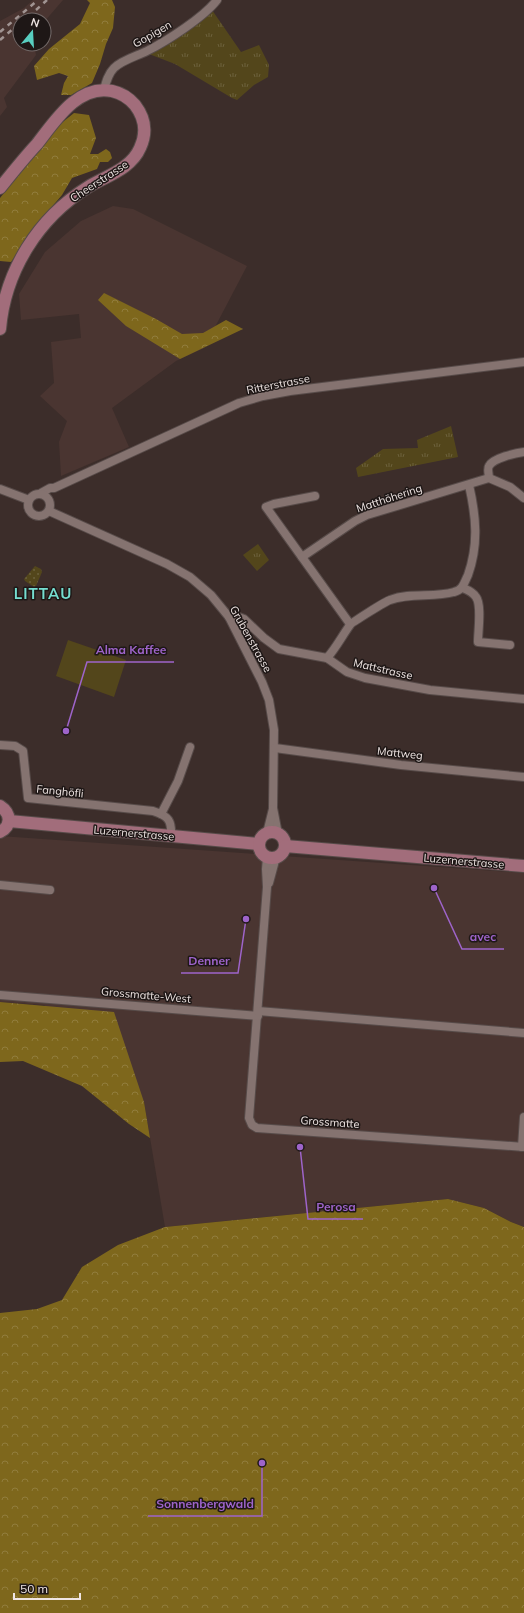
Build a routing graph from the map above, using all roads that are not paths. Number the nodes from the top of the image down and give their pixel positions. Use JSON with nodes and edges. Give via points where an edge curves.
{"nodes":[{"id":1,"x":217,"y":0,"type":"edge"},
{"id":2,"x":104,"y":90,"type":"junction"},
{"id":3,"x":0,"y":188,"type":"edge"},
{"id":4,"x":0,"y":329,"type":"edge"},
{"id":5,"x":524,"y":362,"type":"edge"},
{"id":6,"x":524,"y":452,"type":"edge"},
{"id":7,"x":489,"y":478,"type":"junction"},
{"id":8,"x":469,"y":485,"type":"junction"},
{"id":9,"x":54,"y":488,"type":"junction"},
{"id":10,"x":0,"y":489,"type":"edge"},
{"id":11,"x":41,"y":493,"type":"junction"},
{"id":12,"x":315,"y":496,"type":"dead end"},
{"id":13,"x":524,"y":498,"type":"edge"},
{"id":14,"x":29,"y":500,"type":"junction"},
{"id":15,"x":50,"y":500,"type":"junction"},
{"id":16,"x":49,"y":511,"type":"junction"},
{"id":17,"x":302,"y":557,"type":"junction"},
{"id":18,"x":463,"y":588,"type":"junction"},
{"id":19,"x":229,"y":617,"type":"junction"},
{"id":20,"x":350,"y":624,"type":"junction"},
{"id":21,"x":510,"y":645,"type":"dead end"},
{"id":22,"x":327,"y":658,"type":"junction"},
{"id":23,"x":524,"y":699,"type":"edge"},
{"id":24,"x":0,"y":745,"type":"edge"},
{"id":25,"x":190,"y":747,"type":"dead end"},
{"id":26,"x":275,"y":748,"type":"junction"},
{"id":27,"x":524,"y":777,"type":"edge"},
{"id":28,"x":0,"y":806,"type":"edge"},
{"id":29,"x":161,"y":814,"type":"junction"},
{"id":30,"x":9,"y":822,"type":"junction"},
{"id":31,"x":0,"y":832,"type":"edge"},
{"id":32,"x":272,"y":833,"type":"junction"},
{"id":33,"x":171,"y":837,"type":"junction"},
{"id":34,"x":259,"y":844,"type":"junction"},
{"id":35,"x":285,"y":846,"type":"junction"},
{"id":36,"x":272,"y":858,"type":"junction"},
{"id":37,"x":524,"y":866,"type":"edge"},
{"id":38,"x":0,"y":885,"type":"edge"},
{"id":39,"x":50,"y":890,"type":"dead end"},
{"id":40,"x":0,"y":995,"type":"edge"},
{"id":41,"x":258,"y":1014,"type":"junction"},
{"id":42,"x":524,"y":1033,"type":"edge"},
{"id":43,"x":524,"y":1117,"type":"edge"},
{"id":44,"x":523,"y":1147,"type":"edge"}],
"edges":[{"from":1,"to":2,"type":"street","name":"Gopigen","via":[[210,9],[185,27],[148,51],[115,67],[108,76]]},
{"from":2,"to":3,"type":"main road","name":"Cheerstrasse","via":[[85,95],[69,106]]},
{"from":2,"to":4,"type":"main road","name":"Cheerstrasse","via":[[122,94],[139,110],[144,129],[142,144],[127,164],[79,194],[41,228],[13,275],[6,295]]},
{"from":5,"to":9,"type":"street","name":"Ritterstrasse","via":[[324,386],[263,396],[239,404]]},
{"from":6,"to":7,"type":"street","via":[[494,461],[489,465]]},
{"from":7,"to":8,"type":"street","name":"Matthöhering"},
{"from":7,"to":13,"type":"street","via":[[510,487]]},
{"from":8,"to":17,"type":"street","name":"Matthöhering","via":[[367,515],[354,521]]},
{"from":8,"to":18,"type":"street","via":[[476,538],[471,566]]},
{"from":9,"to":11,"type":"street","name":"Ritterstrasse"},
{"from":9,"to":15,"type":"street"},
{"from":10,"to":14,"type":"street"},
{"from":11,"to":14,"type":"street"},
{"from":11,"to":15,"type":"street"},
{"from":12,"to":17,"type":"street","via":[[266,507]]},
{"from":14,"to":16,"type":"street","via":[[30,511],[36,516],[43,516]]},
{"from":15,"to":16,"type":"street"},
{"from":16,"to":19,"type":"street","name":"Grubenstrasse","via":[[167,564],[190,577],[211,595]]},
{"from":17,"to":20,"type":"street"},
{"from":18,"to":20,"type":"street","via":[[446,594],[389,600]]},
{"from":18,"to":21,"type":"street","via":[[472,592],[479,605],[478,642]]},
{"from":19,"to":22,"type":"street","name":"Mattstrasse","via":[[244,619],[279,649]]},
{"from":19,"to":26,"type":"street","name":"Grubenstrasse","via":[[269,700]]},
{"from":20,"to":22,"type":"street"},
{"from":22,"to":23,"type":"street","name":"Mattstrasse","via":[[346,672],[365,678],[430,690]]},
{"from":24,"to":29,"type":"street","name":"Fanghöfli","via":[[15,746],[22,751],[28,798],[153,811]]},
{"from":25,"to":29,"type":"street","via":[[178,781]]},
{"from":26,"to":27,"type":"street","name":"Mattweg","via":[[401,765]]},
{"from":26,"to":32,"type":"street","name":"Grubenstrasse"},
{"from":28,"to":30,"type":"main road","via":[[7,812]]},
{"from":29,"to":33,"type":"street","via":[[172,824]]},
{"from":30,"to":31,"type":"main road"},
{"from":30,"to":33,"type":"main road","name":"Luzernerstrasse"},
{"from":32,"to":34,"type":"main road","via":[[262,836]]},
{"from":32,"to":35,"type":"main road","via":[[283,839]]},
{"from":33,"to":34,"type":"main road","name":"Luzernerstrasse"},
{"from":34,"to":36,"type":"main road","via":[[260,852]]},
{"from":35,"to":36,"type":"main road","via":[[282,853]]},
{"from":35,"to":37,"type":"main road","name":"Luzernerstrasse"},
{"from":36,"to":41,"type":"street","name":"Grossmatte","via":[[266,869]]},
{"from":38,"to":39,"type":"street"},
{"from":40,"to":41,"type":"street","name":"Grossmatte-West"},
{"from":41,"to":42,"type":"street"},
{"from":41,"to":44,"type":"street","name":"Grossmatte","via":[[249,1118],[252,1125],[258,1128]]},
{"from":43,"to":44,"type":"street","name":"Grossmatte"}]}
